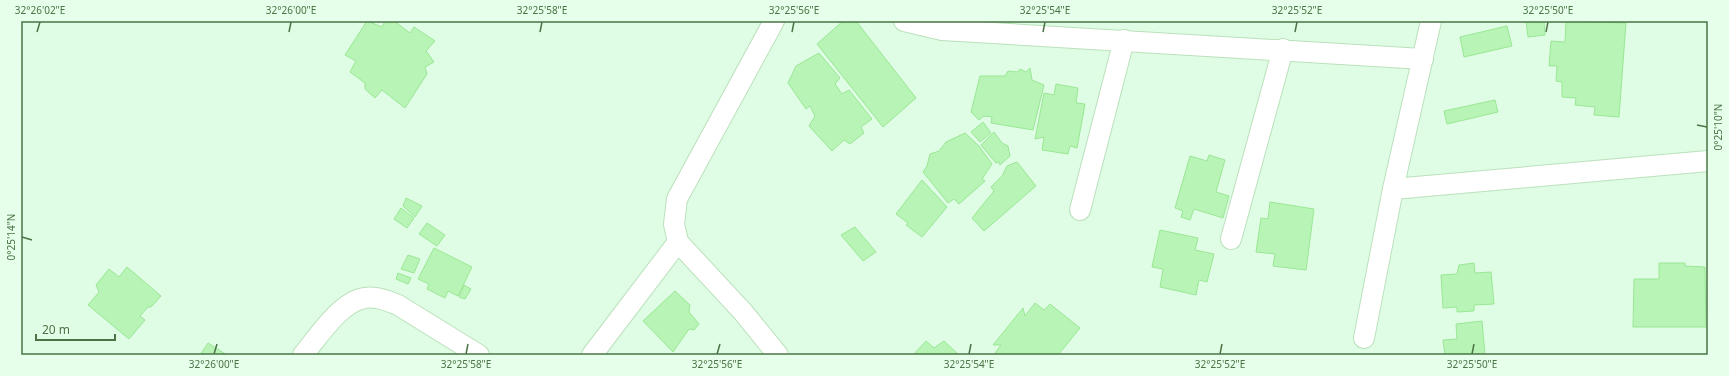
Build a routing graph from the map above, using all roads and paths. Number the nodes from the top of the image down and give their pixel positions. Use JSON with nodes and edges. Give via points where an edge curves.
{"nodes":[{"id":1,"x":774,"y":21,"type":"edge"},
{"id":2,"x":904,"y":21,"type":"edge"},
{"id":3,"x":1431,"y":21,"type":"edge"},
{"id":4,"x":1124,"y":40,"type":"junction"},
{"id":5,"x":1283,"y":49,"type":"junction"},
{"id":6,"x":1423,"y":59,"type":"junction"},
{"id":7,"x":1708,"y":162,"type":"edge"},
{"id":8,"x":1393,"y":189,"type":"junction"},
{"id":9,"x":1080,"y":210,"type":"dead end"},
{"id":10,"x":1231,"y":239,"type":"dead end"},
{"id":11,"x":678,"y":242,"type":"junction"},
{"id":12,"x":1364,"y":338,"type":"dead end"},
{"id":13,"x":303,"y":355,"type":"edge"},
{"id":14,"x":479,"y":355,"type":"edge"},
{"id":15,"x":592,"y":355,"type":"edge"},
{"id":16,"x":778,"y":355,"type":"edge"}],
"edges":[{"from":1,"to":11,"type":"street","via":[[677,199],[674,224]]},
{"from":2,"to":4,"type":"street","via":[[942,30]]},
{"from":3,"to":6,"type":"street"},
{"from":4,"to":5,"type":"street"},
{"from":4,"to":9,"type":"street"},
{"from":5,"to":6,"type":"street"},
{"from":5,"to":10,"type":"street"},
{"from":6,"to":8,"type":"street"},
{"from":7,"to":8,"type":"street"},
{"from":8,"to":12,"type":"street"},
{"from":11,"to":15,"type":"street"},
{"from":11,"to":16,"type":"street"},
{"from":13,"to":14,"type":"street","via":[[340,312],[355,301],[366,298],[398,305]]}]}
